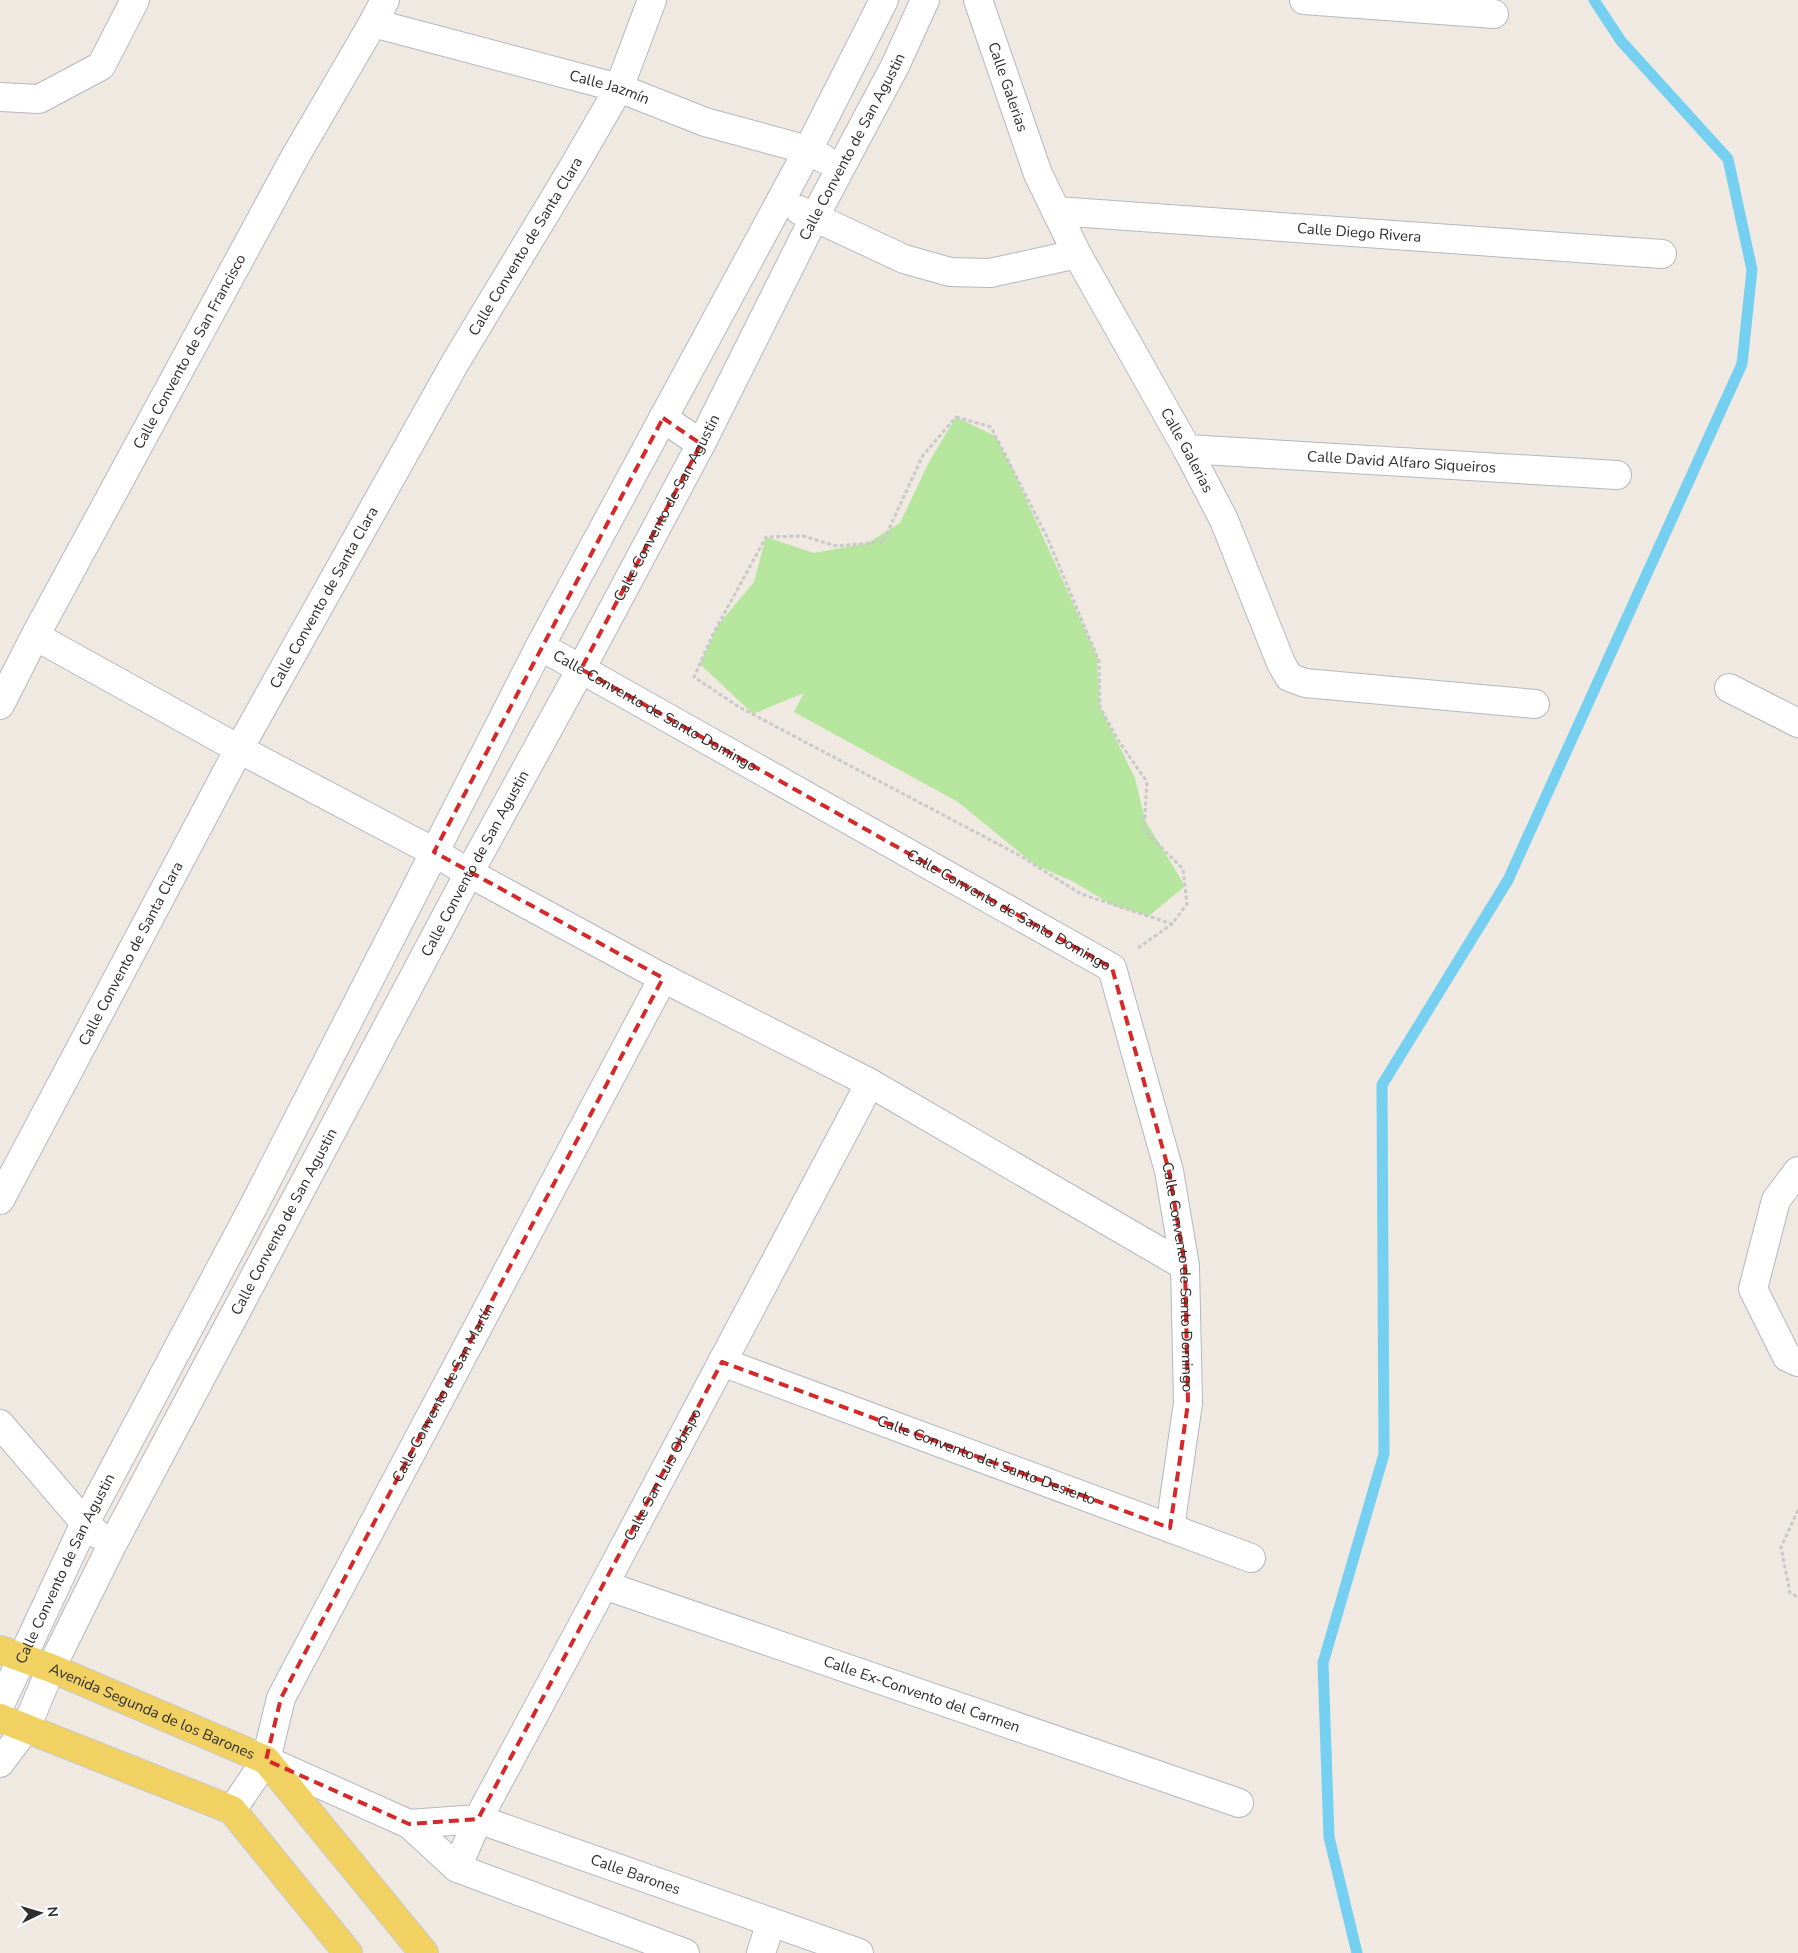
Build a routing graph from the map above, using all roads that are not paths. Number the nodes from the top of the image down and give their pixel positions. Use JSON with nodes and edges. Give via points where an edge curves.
{"nodes":[{"id":1,"x":135,"y":0,"type":"edge"},
{"id":2,"x":652,"y":0,"type":"edge"},
{"id":3,"x":884,"y":0,"type":"edge"},
{"id":4,"x":925,"y":0,"type":"edge"},
{"id":5,"x":978,"y":0,"type":"edge"},
{"id":6,"x":1304,"y":0,"type":"edge"},
{"id":7,"x":379,"y":11,"type":"edge"},
{"id":8,"x":1494,"y":14,"type":"dead end"},
{"id":9,"x":619,"y":88,"type":"junction"},
{"id":10,"x":0,"y":97,"type":"edge"},
{"id":11,"x":808,"y":150,"type":"junction"},
{"id":12,"x":840,"y":169,"type":"junction"},
{"id":13,"x":780,"y":199,"type":"junction"},
{"id":14,"x":1056,"y":211,"type":"junction"},
{"id":15,"x":814,"y":218,"type":"junction"},
{"id":16,"x":1077,"y":254,"type":"junction"},
{"id":17,"x":1662,"y":254,"type":"dead end"},
{"id":18,"x":663,"y":418,"type":"junction"},
{"id":19,"x":701,"y":444,"type":"junction"},
{"id":20,"x":1187,"y":449,"type":"junction"},
{"id":21,"x":1617,"y":475,"type":"dead end"},
{"id":22,"x":35,"y":636,"type":"junction"},
{"id":23,"x":540,"y":646,"type":"junction"},
{"id":24,"x":581,"y":669,"type":"junction"},
{"id":25,"x":1729,"y":688,"type":"dead end"},
{"id":26,"x":1535,"y":704,"type":"dead end"},
{"id":27,"x":0,"y":705,"type":"edge"},
{"id":28,"x":1798,"y":723,"type":"edge"},
{"id":29,"x":238,"y":749,"type":"junction"},
{"id":30,"x":434,"y":852,"type":"junction"},
{"id":31,"x":469,"y":873,"type":"junction"},
{"id":32,"x":663,"y":978,"type":"junction"},
{"id":33,"x":870,"y":1083,"type":"junction"},
{"id":34,"x":1798,"y":1171,"type":"edge"},
{"id":35,"x":0,"y":1200,"type":"edge"},
{"id":36,"x":252,"y":1209,"type":"junction"},
{"id":37,"x":281,"y":1225,"type":"junction"},
{"id":38,"x":1185,"y":1266,"type":"junction"},
{"id":39,"x":722,"y":1362,"type":"junction"},
{"id":40,"x":1798,"y":1362,"type":"edge"},
{"id":41,"x":0,"y":1424,"type":"edge"},
{"id":42,"x":85,"y":1523,"type":"junction"},
{"id":43,"x":1170,"y":1528,"type":"junction"},
{"id":44,"x":111,"y":1547,"type":"junction"},
{"id":45,"x":1251,"y":1558,"type":"dead end"},
{"id":46,"x":604,"y":1585,"type":"junction"},
{"id":47,"x":11,"y":1654,"type":"edge"},
{"id":48,"x":51,"y":1668,"type":"junction"},
{"id":49,"x":0,"y":1704,"type":"edge"},
{"id":50,"x":0,"y":1718,"type":"edge"},
{"id":51,"x":26,"y":1728,"type":"junction"},
{"id":52,"x":266,"y":1760,"type":"junction"},
{"id":53,"x":0,"y":1763,"type":"edge"},
{"id":54,"x":1239,"y":1803,"type":"dead end"},
{"id":55,"x":232,"y":1810,"type":"junction"},
{"id":56,"x":478,"y":1819,"type":"junction"},
{"id":57,"x":409,"y":1824,"type":"junction"},
{"id":58,"x":457,"y":1868,"type":"junction"},
{"id":59,"x":771,"y":1922,"type":"junction"},
{"id":60,"x":348,"y":1953,"type":"edge"},
{"id":61,"x":424,"y":1953,"type":"edge"},
{"id":62,"x":685,"y":1953,"type":"edge"},
{"id":63,"x":761,"y":1953,"type":"edge"},
{"id":64,"x":859,"y":1953,"type":"edge"}],
"edges":[{"from":1,"to":10,"type":"street","via":[[101,66],[38,99]]},
{"from":2,"to":9,"type":"street","name":"Calle Convento de Santa Clara"},
{"from":3,"to":11,"type":"street","name":"Calle Convento de San Agustin"},
{"from":4,"to":12,"type":"street","name":"Calle Convento de San Agustin","via":[[895,66]]},
{"from":5,"to":14,"type":"street","name":"Calle Galerias","via":[[1038,174]]},
{"from":6,"to":8,"type":"street"},
{"from":7,"to":9,"type":"street","name":"Calle Jazmín"},
{"from":7,"to":22,"type":"street","name":"Calle Convento de San Francisco","via":[[295,157]]},
{"from":9,"to":11,"type":"street","name":"Calle Jazmín","via":[[705,122]]},
{"from":9,"to":29,"type":"street","name":"Calle Convento de Santa Clara","via":[[454,363]]},
{"from":11,"to":12,"type":"street","name":"Calle Jazmín"},
{"from":11,"to":13,"type":"street","name":"Calle Convento de San Agustin"},
{"from":12,"to":15,"type":"street","name":"Calle Convento de San Agustin"},
{"from":13,"to":15,"type":"street"},
{"from":13,"to":18,"type":"street","name":"Calle Convento de San Agustin"},
{"from":14,"to":16,"type":"street","name":"Calle Galerias"},
{"from":14,"to":17,"type":"street","name":"Calle Diego Rivera"},
{"from":15,"to":16,"type":"street","via":[[904,259],[950,272],[990,273]]},
{"from":15,"to":19,"type":"street","name":"Calle Convento de San Agustin"},
{"from":16,"to":20,"type":"street","name":"Calle Galerias"},
{"from":18,"to":19,"type":"street"},
{"from":18,"to":23,"type":"street","name":"Calle Convento de San Agustin"},
{"from":19,"to":24,"type":"street","name":"Calle Convento de San Agustin"},
{"from":20,"to":21,"type":"street","name":"Calle David Alfaro Siqueiros"},
{"from":20,"to":26,"type":"street","name":"Calle Galerias","via":[[1224,520],[1289,677],[1305,683]]},
{"from":22,"to":27,"type":"street","name":"Calle Convento de San Francisco"},
{"from":22,"to":29,"type":"street"},
{"from":23,"to":24,"type":"street","name":"Calle Convento de Santo Domingo"},
{"from":23,"to":30,"type":"street","name":"Calle Convento de San Agustin"},
{"from":24,"to":31,"type":"street","name":"Calle Convento de San Agustin"},
{"from":24,"to":38,"type":"street","name":"Calle Convento de Santo Domingo","via":[[1112,968],[1168,1171]]},
{"from":25,"to":28,"type":"street"},
{"from":29,"to":30,"type":"street"},
{"from":29,"to":35,"type":"street","name":"Calle Convento de Santa Clara"},
{"from":30,"to":31,"type":"street"},
{"from":30,"to":36,"type":"street","name":"Calle Convento de San Agustin"},
{"from":31,"to":32,"type":"street"},
{"from":31,"to":37,"type":"street","name":"Calle Convento de San Agustin"},
{"from":32,"to":33,"type":"street"},
{"from":32,"to":52,"type":"street","name":"Calle Convento de San Martín","via":[[281,1698]]},
{"from":33,"to":38,"type":"street"},
{"from":33,"to":39,"type":"street","name":"Calle San Luis Obispo"},
{"from":34,"to":40,"type":"street","via":[[1776,1200],[1753,1289],[1787,1357]]},
{"from":36,"to":37,"type":"street"},
{"from":36,"to":42,"type":"street","name":"Calle Convento de San Agustin"},
{"from":37,"to":44,"type":"street","name":"Calle Convento de San Agustin"},
{"from":38,"to":43,"type":"street","name":"Calle Convento de Santo Domingo","via":[[1188,1403]]},
{"from":39,"to":43,"type":"street","name":"Calle Convento del Santo Desierto"},
{"from":39,"to":46,"type":"street","name":"Calle San Luis Obispo"},
{"from":41,"to":42,"type":"street"},
{"from":42,"to":44,"type":"street"},
{"from":42,"to":47,"type":"street","name":"Calle Convento de San Agustin"},
{"from":43,"to":45,"type":"street","name":"Calle Convento del Santo Desierto"},
{"from":44,"to":48,"type":"street","name":"Calle Convento de San Agustin"},
{"from":46,"to":54,"type":"street","name":"Calle Ex-Convento del Carmen"},
{"from":46,"to":56,"type":"street","name":"Calle San Luis Obispo"},
{"from":47,"to":48,"type":"main road","name":"Avenida Segunda de los Barones"},
{"from":47,"to":49,"type":"street","name":"Calle Convento de San Agustin"},
{"from":48,"to":51,"type":"street","name":"Calle Convento de San Agustin"},
{"from":48,"to":52,"type":"main road","name":"Avenida Segunda de los Barones"},
{"from":50,"to":51,"type":"main road"},
{"from":51,"to":53,"type":"street","name":"Calle Convento de San Agustin"},
{"from":51,"to":55,"type":"main road"},
{"from":52,"to":55,"type":"street","name":"Calle Convento de San Martín"},
{"from":52,"to":57,"type":"street","name":"Calle Barones"},
{"from":52,"to":61,"type":"main road","name":"Avenida Segunda de los Barones"},
{"from":55,"to":60,"type":"main road"},
{"from":56,"to":57,"type":"street","name":"Calle Barones"},
{"from":56,"to":58,"type":"street","name":"Calle San Luis Obispo"},
{"from":56,"to":59,"type":"street","name":"Calle Barones"},
{"from":57,"to":58,"type":"street","name":"Calle Barones"},
{"from":58,"to":62,"type":"street","name":"Calle Barones"},
{"from":59,"to":63,"type":"street"},
{"from":59,"to":64,"type":"street","name":"Calle Barones"}]}
